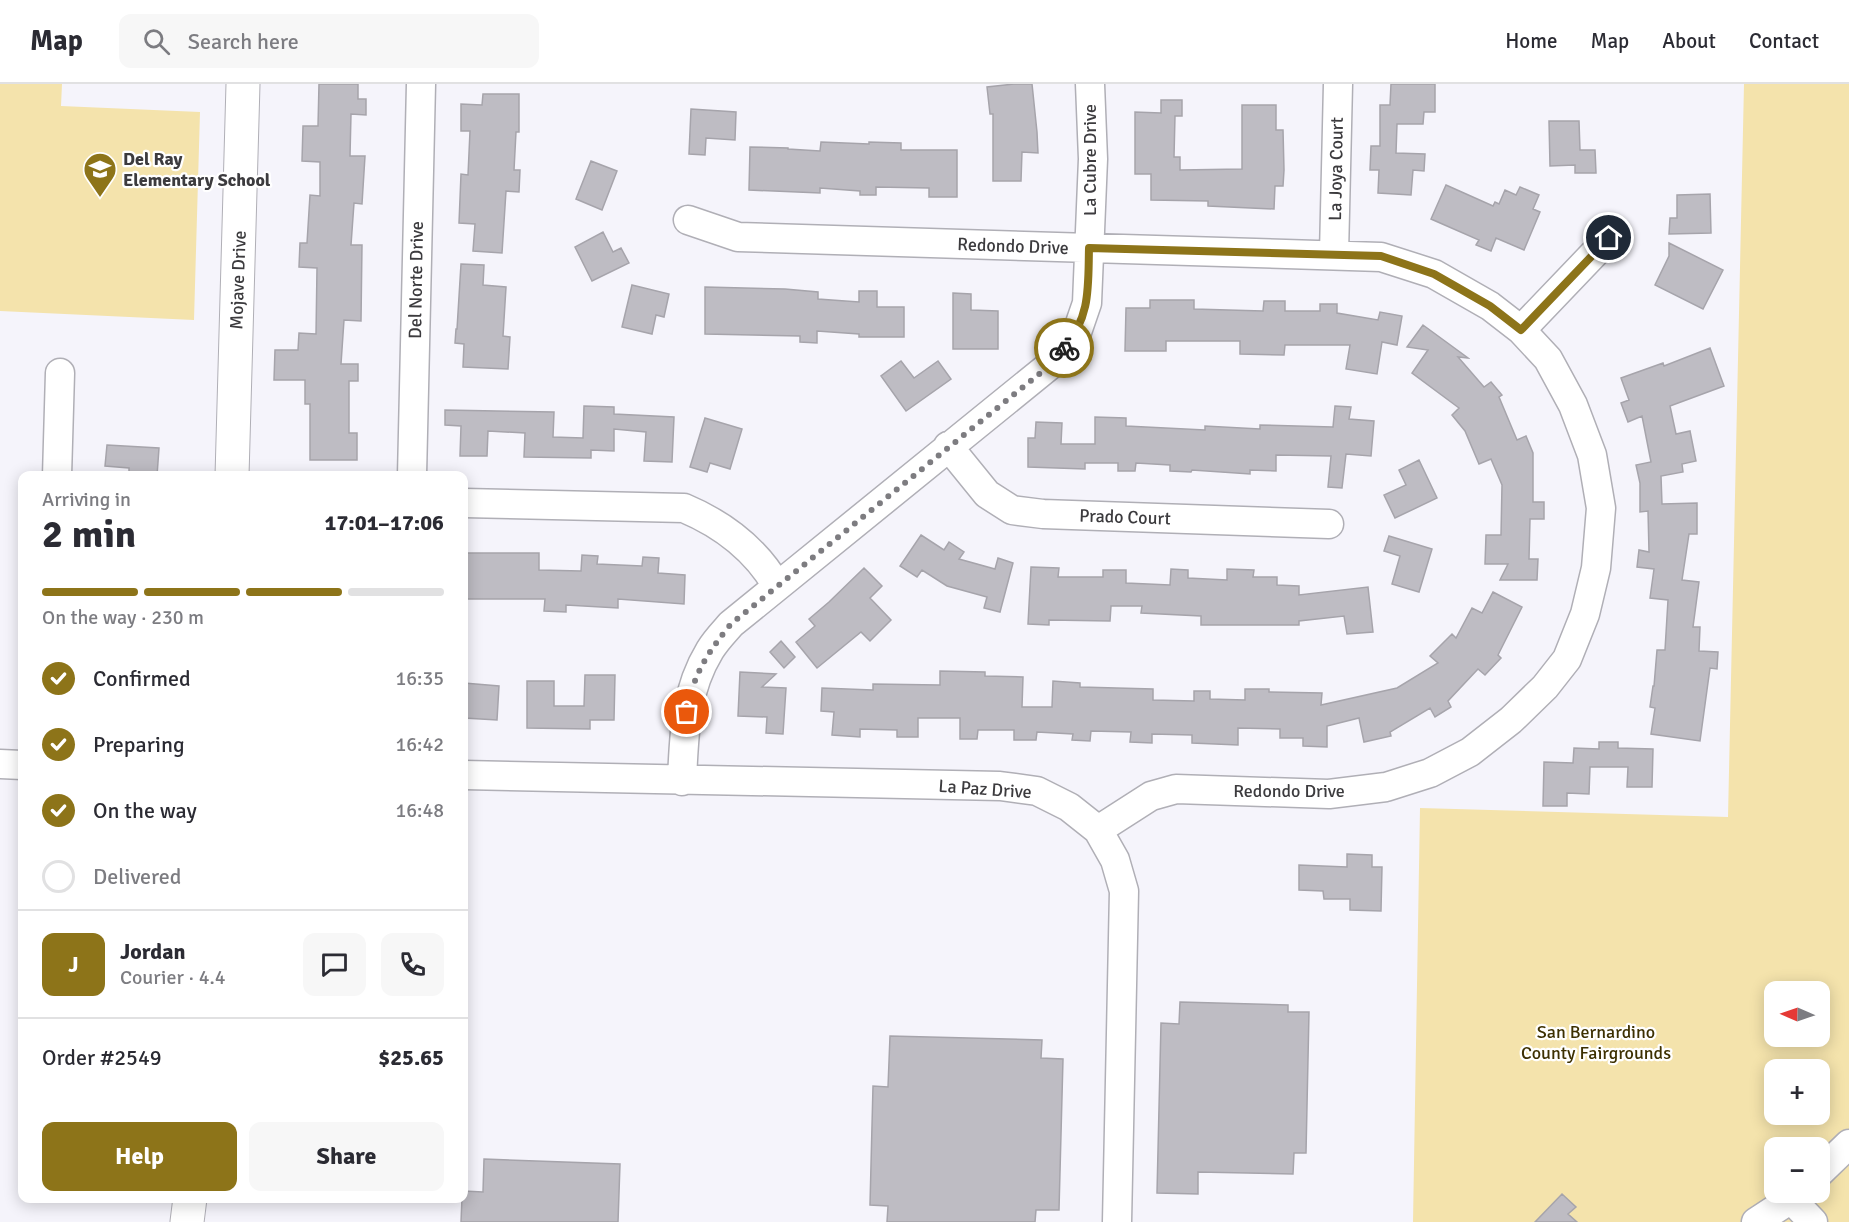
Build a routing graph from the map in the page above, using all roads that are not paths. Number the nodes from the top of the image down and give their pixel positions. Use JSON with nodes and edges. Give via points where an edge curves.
{"nodes":[{"id":1,"x":243,"y":84,"type":"edge"},
{"id":2,"x":421,"y":84,"type":"edge"},
{"id":3,"x":1090,"y":84,"type":"edge"},
{"id":4,"x":1338,"y":84,"type":"edge"},
{"id":5,"x":688,"y":220,"type":"dead end"},
{"id":6,"x":1609,"y":238,"type":"dead end"},
{"id":7,"x":1089,"y":248,"type":"junction"},
{"id":8,"x":1334,"y":254,"type":"junction"},
{"id":9,"x":1521,"y":330,"type":"junction"},
{"id":10,"x":60,"y":373,"type":"dead end"},
{"id":11,"x":948,"y":446,"type":"junction"},
{"id":12,"x":57,"y":471,"type":"edge"},
{"id":13,"x":232,"y":471,"type":"edge"},
{"id":14,"x":412,"y":471,"type":"edge"},
{"id":15,"x":468,"y":503,"type":"edge"},
{"id":16,"x":1329,"y":524,"type":"dead end"},
{"id":17,"x":777,"y":586,"type":"junction"},
{"id":18,"x":0,"y":764,"type":"edge"},
{"id":19,"x":18,"y":765,"type":"edge"},
{"id":20,"x":468,"y":775,"type":"edge"},
{"id":21,"x":682,"y":781,"type":"junction"},
{"id":22,"x":1098,"y":830,"type":"junction"},
{"id":23,"x":1849,"y":1144,"type":"edge"},
{"id":24,"x":1830,"y":1162,"type":"edge"},
{"id":25,"x":189,"y":1203,"type":"edge"},
{"id":26,"x":1784,"y":1203,"type":"edge"},
{"id":27,"x":1800,"y":1203,"type":"edge"},
{"id":28,"x":187,"y":1222,"type":"edge"},
{"id":29,"x":1117,"y":1222,"type":"edge"},
{"id":30,"x":1756,"y":1222,"type":"edge"},
{"id":31,"x":1814,"y":1222,"type":"edge"}],
"edges":[{"from":1,"to":13,"type":"main road","name":"Mojave Drive"},
{"from":2,"to":14,"type":"street","name":"Del Norte Drive"},
{"from":3,"to":7,"type":"street","name":"La Cubre Drive","via":[[1093,159]]},
{"from":4,"to":8,"type":"street","name":"La Joya Court"},
{"from":5,"to":7,"type":"street","name":"Redondo Drive","via":[[738,237]]},
{"from":6,"to":9,"type":"street"},
{"from":7,"to":8,"type":"street","name":"Redondo Drive"},
{"from":7,"to":11,"type":"street","name":"La Cubre Drive","via":[[1087,303],[1076,335],[1049,366]]},
{"from":8,"to":9,"type":"street","name":"Redondo Drive","via":[[1381,256],[1434,274],[1490,306]]},
{"from":9,"to":22,"type":"street","name":"Redondo Drive","via":[[1548,359],[1574,405],[1592,455],[1601,508],[1596,568],[1584,614],[1567,659],[1545,687],[1470,752],[1430,773],[1386,787],[1329,794],[1176,789],[1151,796]]},
{"from":10,"to":12,"type":"street"},
{"from":11,"to":16,"type":"street","name":"Prado Court","via":[[987,494],[1012,510]]},
{"from":11,"to":17,"type":"street","name":"La Cubre Drive"},
{"from":15,"to":17,"type":"street","via":[[684,508],[733,536],[766,567]]},
{"from":17,"to":21,"type":"street","name":"La Cubre Drive","via":[[731,624],[711,648],[699,671],[689,698]]},
{"from":18,"to":19,"type":"street"},
{"from":20,"to":21,"type":"street","name":"La Paz Drive"},
{"from":21,"to":22,"type":"street","name":"La Paz Drive","via":[[1000,786],[1037,792],[1068,807]]},
{"from":22,"to":29,"type":"street","name":"La Paz Drive","via":[[1124,891]]},
{"from":23,"to":24,"type":"street"},
{"from":25,"to":28,"type":"main road"},
{"from":26,"to":30,"type":"street"},
{"from":27,"to":31,"type":"street"}]}
